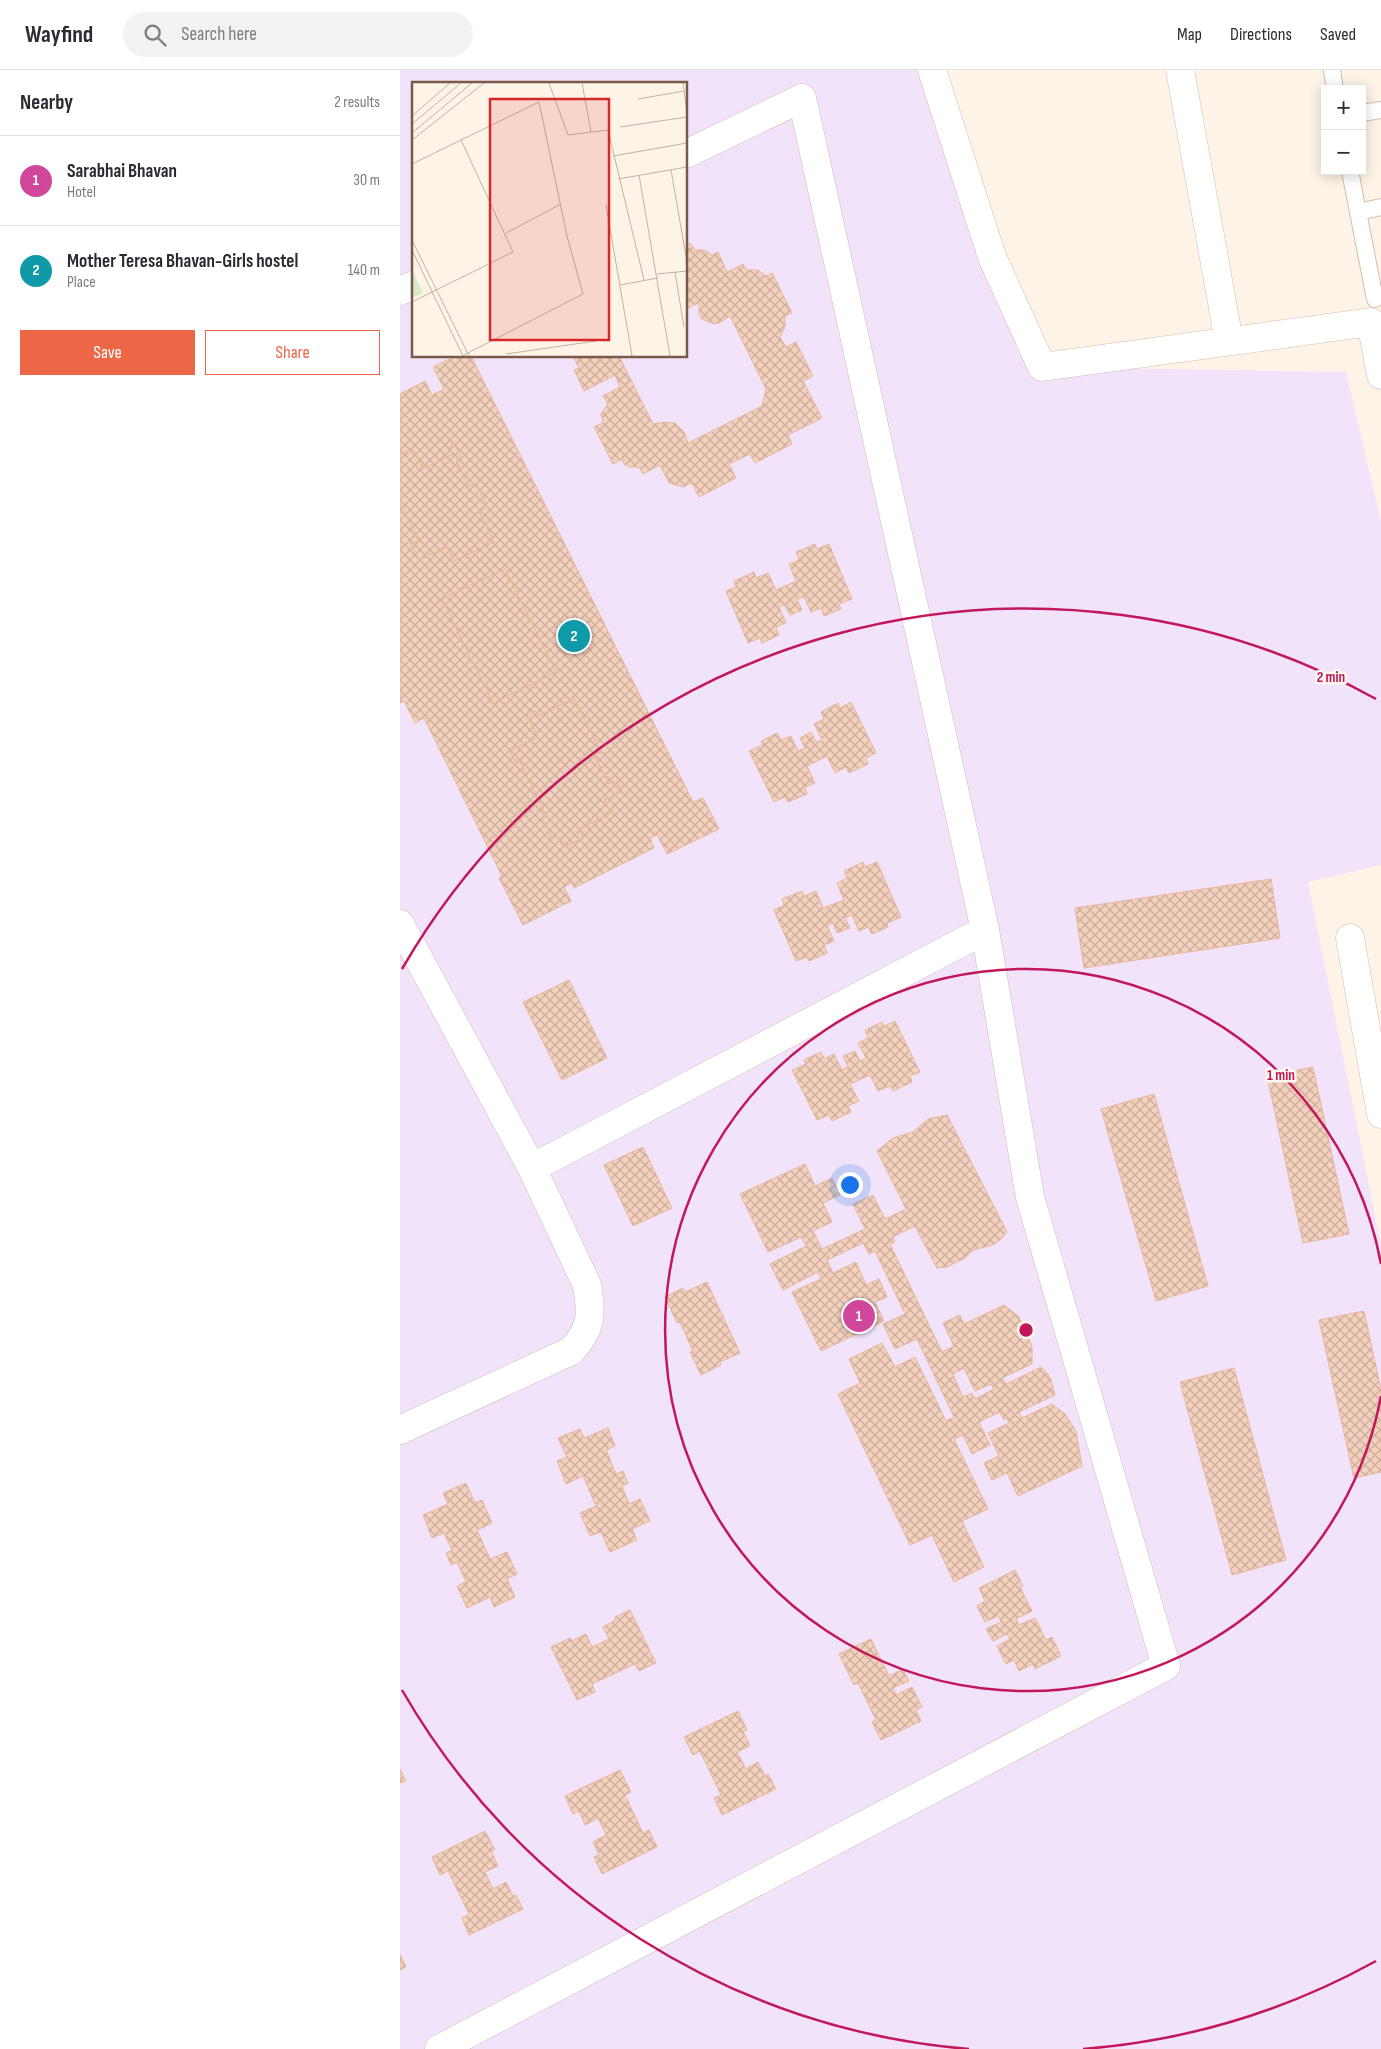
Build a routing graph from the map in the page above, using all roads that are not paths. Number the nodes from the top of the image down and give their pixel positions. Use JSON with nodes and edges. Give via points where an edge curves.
{"nodes":[{"id":1,"x":932,"y":70,"type":"edge"},
{"id":2,"x":1180,"y":70,"type":"edge"},
{"id":3,"x":1332,"y":70,"type":"edge"},
{"id":4,"x":1334,"y":85,"type":"edge"},
{"id":5,"x":1381,"y":110,"type":"edge"},
{"id":6,"x":1366,"y":112,"type":"edge"},
{"id":7,"x":688,"y":153,"type":"edge"},
{"id":8,"x":1351,"y":175,"type":"edge"},
{"id":9,"x":1381,"y":207,"type":"edge"},
{"id":10,"x":1358,"y":212,"type":"junction"},
{"id":11,"x":412,"y":285,"type":"edge"},
{"id":12,"x":400,"y":291,"type":"edge"},
{"id":13,"x":1375,"y":299,"type":"dead end"},
{"id":14,"x":1229,"y":341,"type":"junction"},
{"id":15,"x":1381,"y":375,"type":"edge"},
{"id":16,"x":400,"y":924,"type":"edge"},
{"id":17,"x":985,"y":930,"type":"junction"},
{"id":18,"x":1350,"y":938,"type":"dead end"},
{"id":19,"x":1381,"y":1114,"type":"edge"},
{"id":20,"x":532,"y":1168,"type":"junction"},
{"id":21,"x":400,"y":1430,"type":"edge"},
{"id":22,"x":438,"y":2049,"type":"edge"}],
"edges":[{"from":1,"to":14,"type":"street","via":[[992,257],[1042,367]]},
{"from":2,"to":14,"type":"street"},
{"from":3,"to":4,"type":"lane"},
{"from":5,"to":6,"type":"lane"},
{"from":7,"to":17,"type":"street","via":[[802,98]]},
{"from":8,"to":10,"type":"lane"},
{"from":9,"to":10,"type":"lane"},
{"from":10,"to":13,"type":"lane"},
{"from":11,"to":12,"type":"street"},
{"from":14,"to":15,"type":"street","via":[[1371,322]]},
{"from":16,"to":20,"type":"street"},
{"from":17,"to":20,"type":"street"},
{"from":17,"to":22,"type":"street","via":[[1030,1197],[1166,1666]]},
{"from":18,"to":19,"type":"street"},
{"from":20,"to":21,"type":"street","via":[[588,1285],[589,1324],[583,1338],[571,1350]]}]}
